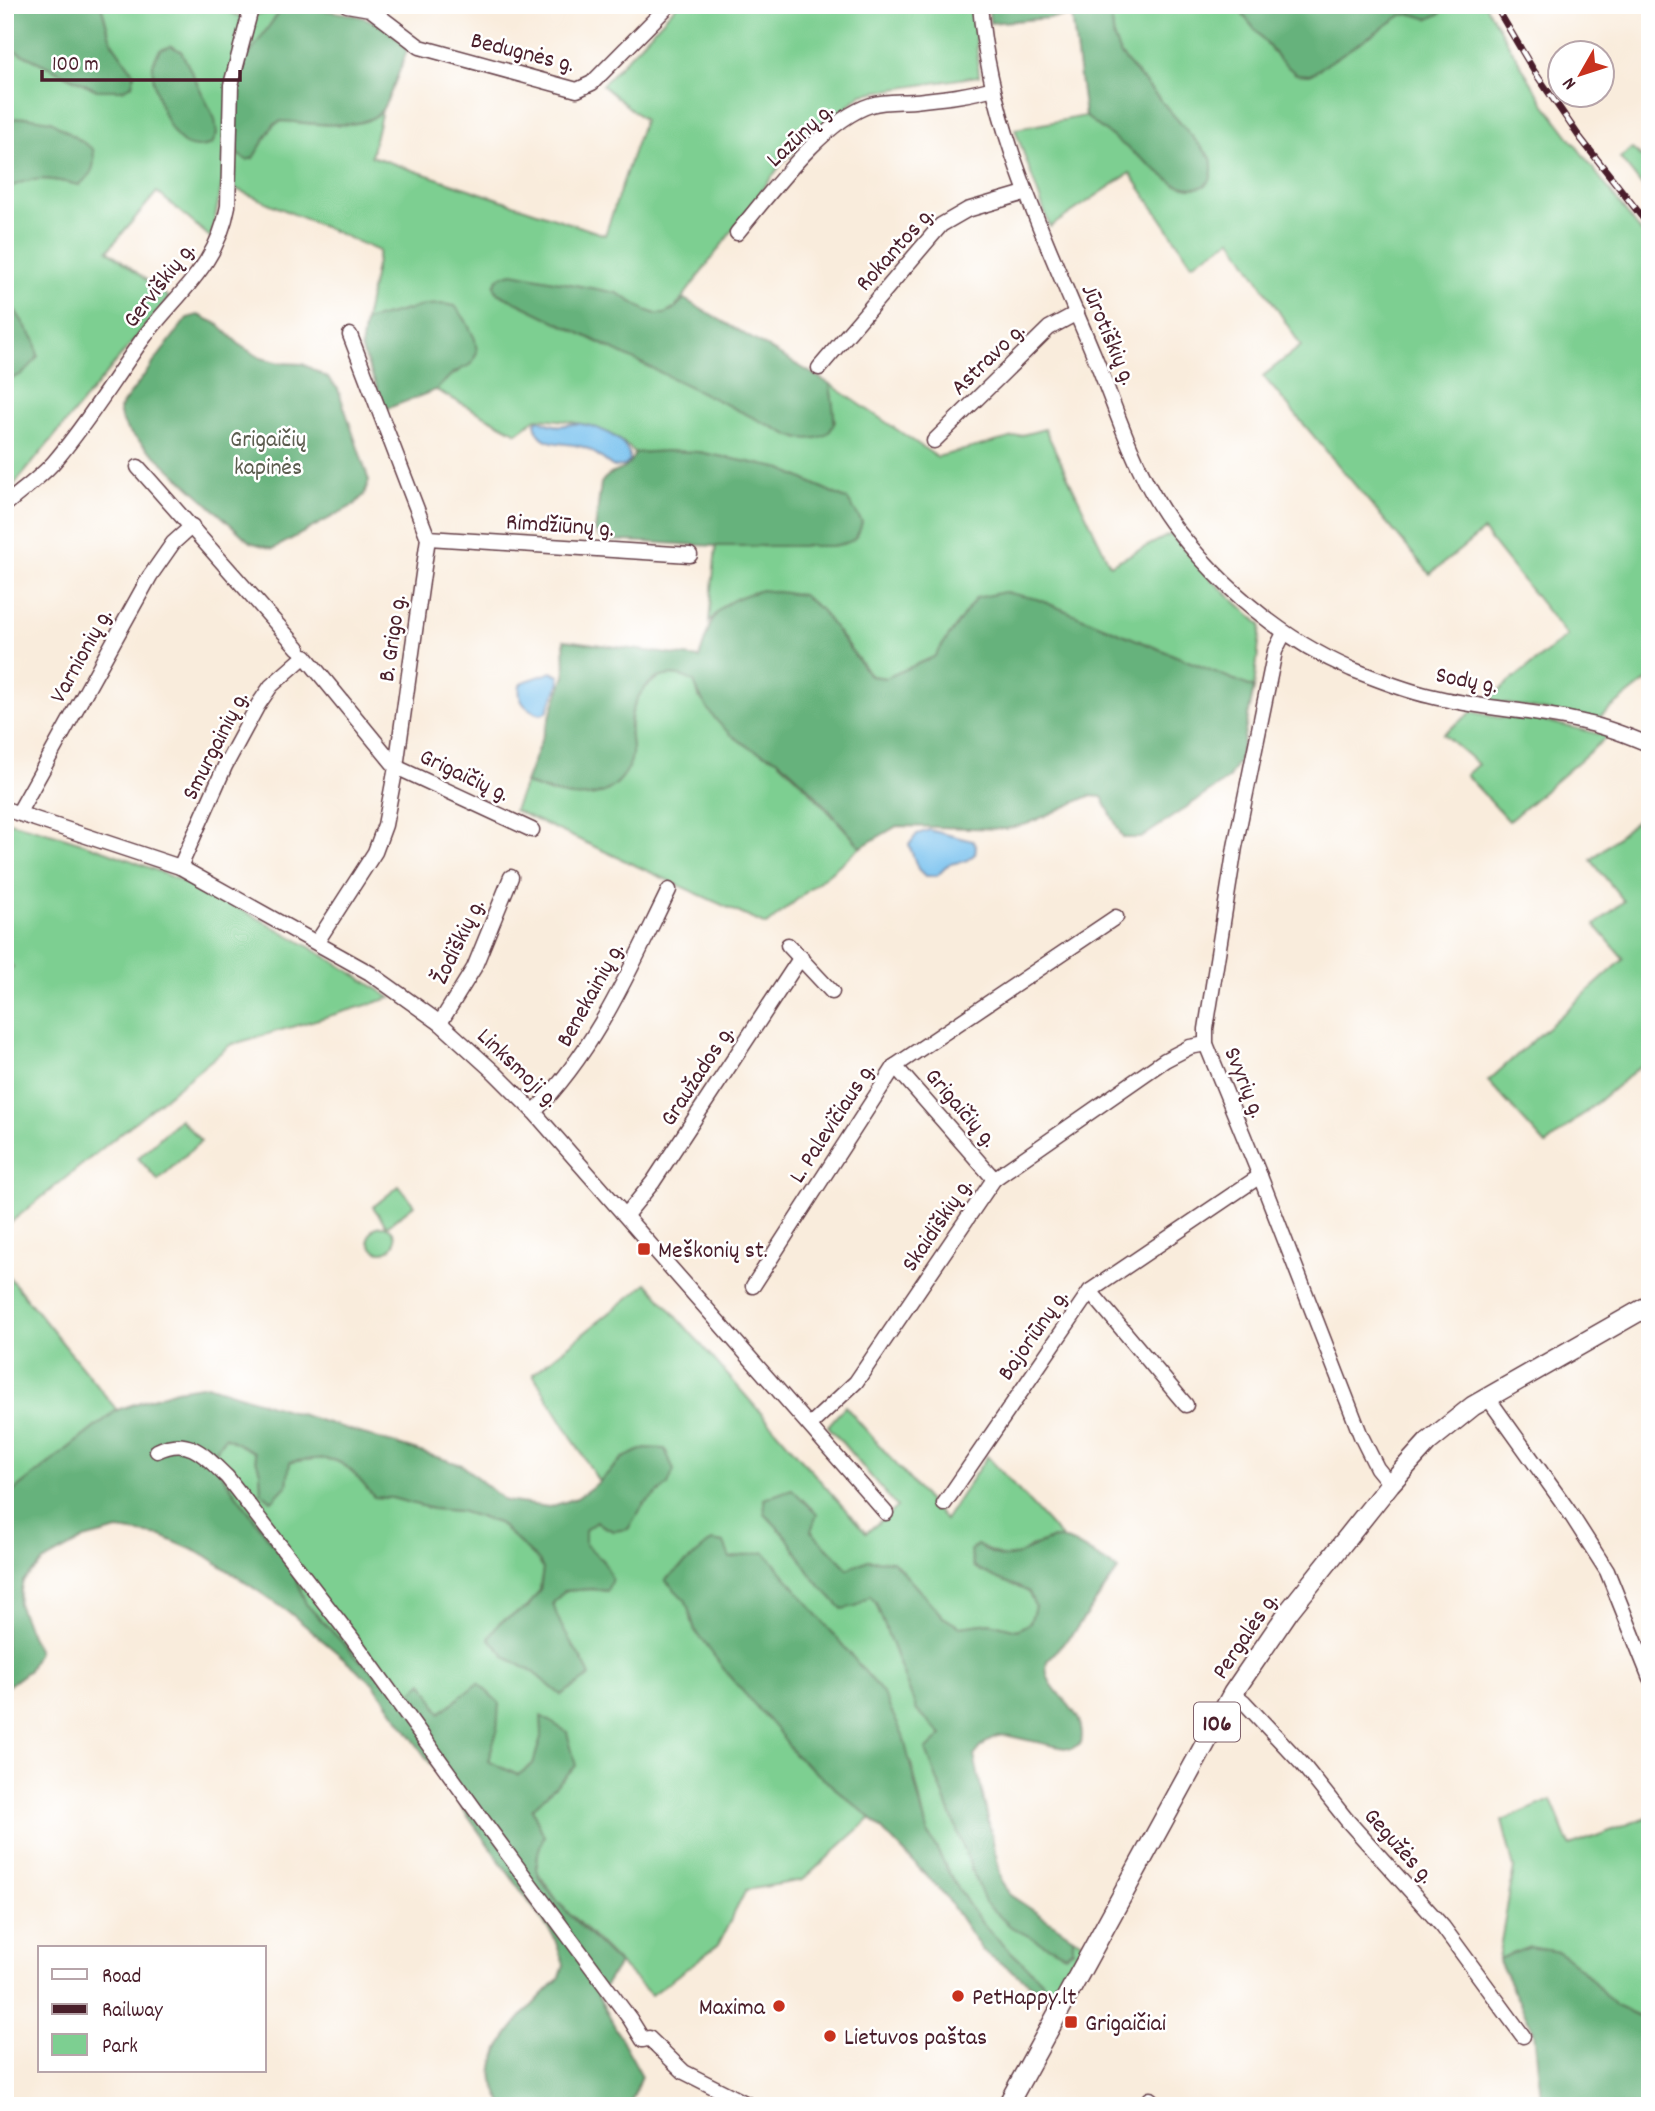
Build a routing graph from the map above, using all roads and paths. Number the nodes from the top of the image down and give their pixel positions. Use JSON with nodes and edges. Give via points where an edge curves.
{"nodes":[{"id":1,"x":252,"y":5,"type":"edge"},
{"id":2,"x":347,"y":5,"type":"edge"},
{"id":3,"x":668,"y":5,"type":"edge"},
{"id":4,"x":980,"y":5,"type":"edge"},
{"id":5,"x":993,"y":88,"type":"junction"},
{"id":6,"x":1025,"y":192,"type":"junction"},
{"id":7,"x":737,"y":233,"type":"dead end"},
{"id":8,"x":1077,"y":313,"type":"junction"},
{"id":9,"x":350,"y":335,"type":"dead end"},
{"id":10,"x":819,"y":368,"type":"dead end"},
{"id":11,"x":89,"y":417,"type":"junction"},
{"id":12,"x":101,"y":426,"type":"dead end"},
{"id":13,"x":934,"y":442,"type":"dead end"},
{"id":14,"x":138,"y":467,"type":"dead end"},
{"id":15,"x":5,"y":505,"type":"edge"},
{"id":16,"x":192,"y":526,"type":"junction"},
{"id":17,"x":428,"y":538,"type":"junction"},
{"id":18,"x":690,"y":555,"type":"dead end"},
{"id":19,"x":1284,"y":633,"type":"junction"},
{"id":20,"x":301,"y":652,"type":"junction"},
{"id":21,"x":1650,"y":745,"type":"edge"},
{"id":22,"x":396,"y":767,"type":"junction"},
{"id":23,"x":12,"y":811,"type":"edge"},
{"id":24,"x":532,"y":830,"type":"dead end"},
{"id":25,"x":180,"y":867,"type":"junction"},
{"id":26,"x":511,"y":877,"type":"dead end"},
{"id":27,"x":669,"y":890,"type":"dead end"},
{"id":28,"x":1115,"y":917,"type":"dead end"},
{"id":29,"x":317,"y":942,"type":"junction"},
{"id":30,"x":788,"y":945,"type":"dead end"},
{"id":31,"x":801,"y":957,"type":"junction"},
{"id":32,"x":832,"y":992,"type":"dead end"},
{"id":33,"x":440,"y":1023,"type":"junction"},
{"id":34,"x":1206,"y":1044,"type":"junction"},
{"id":35,"x":895,"y":1066,"type":"junction"},
{"id":36,"x":534,"y":1112,"type":"junction"},
{"id":37,"x":1260,"y":1175,"type":"junction"},
{"id":38,"x":993,"y":1179,"type":"junction"},
{"id":39,"x":626,"y":1215,"type":"junction"},
{"id":40,"x":753,"y":1286,"type":"dead end"},
{"id":41,"x":1090,"y":1291,"type":"junction"},
{"id":42,"x":1650,"y":1305,"type":"edge"},
{"id":43,"x":1488,"y":1398,"type":"junction"},
{"id":44,"x":1186,"y":1405,"type":"dead end"},
{"id":45,"x":810,"y":1425,"type":"junction"},
{"id":46,"x":157,"y":1451,"type":"dead end"},
{"id":47,"x":1390,"y":1484,"type":"junction"},
{"id":48,"x":944,"y":1504,"type":"dead end"},
{"id":49,"x":886,"y":1513,"type":"dead end"},
{"id":50,"x":1650,"y":1678,"type":"edge"},
{"id":51,"x":1233,"y":1693,"type":"junction"},
{"id":52,"x":1523,"y":2036,"type":"dead end"},
{"id":53,"x":751,"y":2106,"type":"edge"},
{"id":54,"x":1007,"y":2106,"type":"edge"}],
"edges":[{"from":1,"to":11,"type":"street","name":"Gerviškių g.","via":[[231,85],[229,206],[218,244]]},
{"from":2,"to":3,"type":"street","name":"Bedugnės g.","via":[[370,9],[420,47],[577,90],[592,83]]},
{"from":4,"to":5,"type":"street","name":"Jūrotiškių g."},
{"from":5,"to":6,"type":"street","name":"Jūrotiškių g."},
{"from":5,"to":7,"type":"street","name":"Lazūnų g.","via":[[859,110],[824,136]]},
{"from":6,"to":8,"type":"street","name":"Jūrotiškių g."},
{"from":6,"to":10,"type":"street","name":"Rokantos g.","via":[[967,210],[941,225]]},
{"from":8,"to":13,"type":"street","name":"Astravo g.","via":[[1049,328]]},
{"from":8,"to":19,"type":"street","name":"Jūrotiškių g.","via":[[1160,506],[1202,559]]},
{"from":9,"to":17,"type":"street","name":"B. Grigo g."},
{"from":11,"to":12,"type":"street"},
{"from":11,"to":15,"type":"street","name":"Gerviškių g.","via":[[52,464]]},
{"from":14,"to":16,"type":"street","name":"Grigaičių g."},
{"from":16,"to":20,"type":"street","name":"Grigaičių g."},
{"from":16,"to":23,"type":"street","name":"Varnionių g.","via":[[173,543],[150,576]]},
{"from":17,"to":18,"type":"street","name":"Rimdžiūnų g."},
{"from":17,"to":22,"type":"street","name":"B. Grigo g."},
{"from":19,"to":21,"type":"street","name":"Sodų g.","via":[[1350,668],[1428,696],[1586,723]]},
{"from":19,"to":34,"type":"street","name":"Svyrių g.","via":[[1275,651],[1235,847]]},
{"from":20,"to":22,"type":"street","name":"Grigaičių g."},
{"from":20,"to":25,"type":"street","name":"Smurgainių g.","via":[[258,705]]},
{"from":22,"to":24,"type":"street","name":"Grigaičių g."},
{"from":22,"to":29,"type":"street","name":"B. Grigo g.","via":[[375,852]]},
{"from":23,"to":25,"type":"street","name":"Linksmoji g."},
{"from":25,"to":29,"type":"street","name":"Linksmoji g."},
{"from":26,"to":33,"type":"street","name":"Žodiškių g.","via":[[474,968]]},
{"from":27,"to":36,"type":"street","name":"Benekainių g.","via":[[584,1054]]},
{"from":28,"to":35,"type":"street","name":"L. Palevičiaus g."},
{"from":29,"to":33,"type":"street","name":"Linksmoji g."},
{"from":30,"to":31,"type":"street"},
{"from":31,"to":32,"type":"street"},
{"from":31,"to":39,"type":"street","name":"Graužados g.","via":[[653,1182]]},
{"from":33,"to":36,"type":"street","name":"Linksmoji g."},
{"from":34,"to":37,"type":"street","name":"Svyrių g."},
{"from":34,"to":38,"type":"street","name":"Skaidiškių g.","via":[[1166,1060]]},
{"from":35,"to":38,"type":"street","name":"Grigaičių g."},
{"from":35,"to":40,"type":"street","name":"L. Palevičiaus g."},
{"from":36,"to":39,"type":"street","name":"Linksmoji g."},
{"from":37,"to":41,"type":"street","name":"Bajoriūnų g."},
{"from":37,"to":47,"type":"street","name":"Svyrių g.","via":[[1362,1436]]},
{"from":38,"to":45,"type":"street","name":"Skaidiškių g.","via":[[856,1382]]},
{"from":39,"to":45,"type":"street","name":"Linksmoji g."},
{"from":41,"to":44,"type":"street"},
{"from":41,"to":48,"type":"street","name":"Bajoriūnų g."},
{"from":42,"to":43,"type":"main road","name":"Pergalės g.","number":"106"},
{"from":43,"to":47,"type":"main road","name":"Pergalės g.","number":"106","via":[[1428,1442]]},
{"from":43,"to":50,"type":"street","via":[[1606,1571]]},
{"from":45,"to":49,"type":"street","name":"Linksmoji g."},
{"from":46,"to":53,"type":"street","via":[[186,1445],[227,1476],[351,1637],[643,2040],[649,2038],[684,2072]]},
{"from":47,"to":51,"type":"main road","name":"Pergalės g.","number":"106","via":[[1289,1611]]},
{"from":51,"to":52,"type":"street","name":"Gegužės g.","via":[[1303,1765],[1443,1927]]},
{"from":51,"to":54,"type":"main road","name":"Pergalės g.","number":"106"}]}
